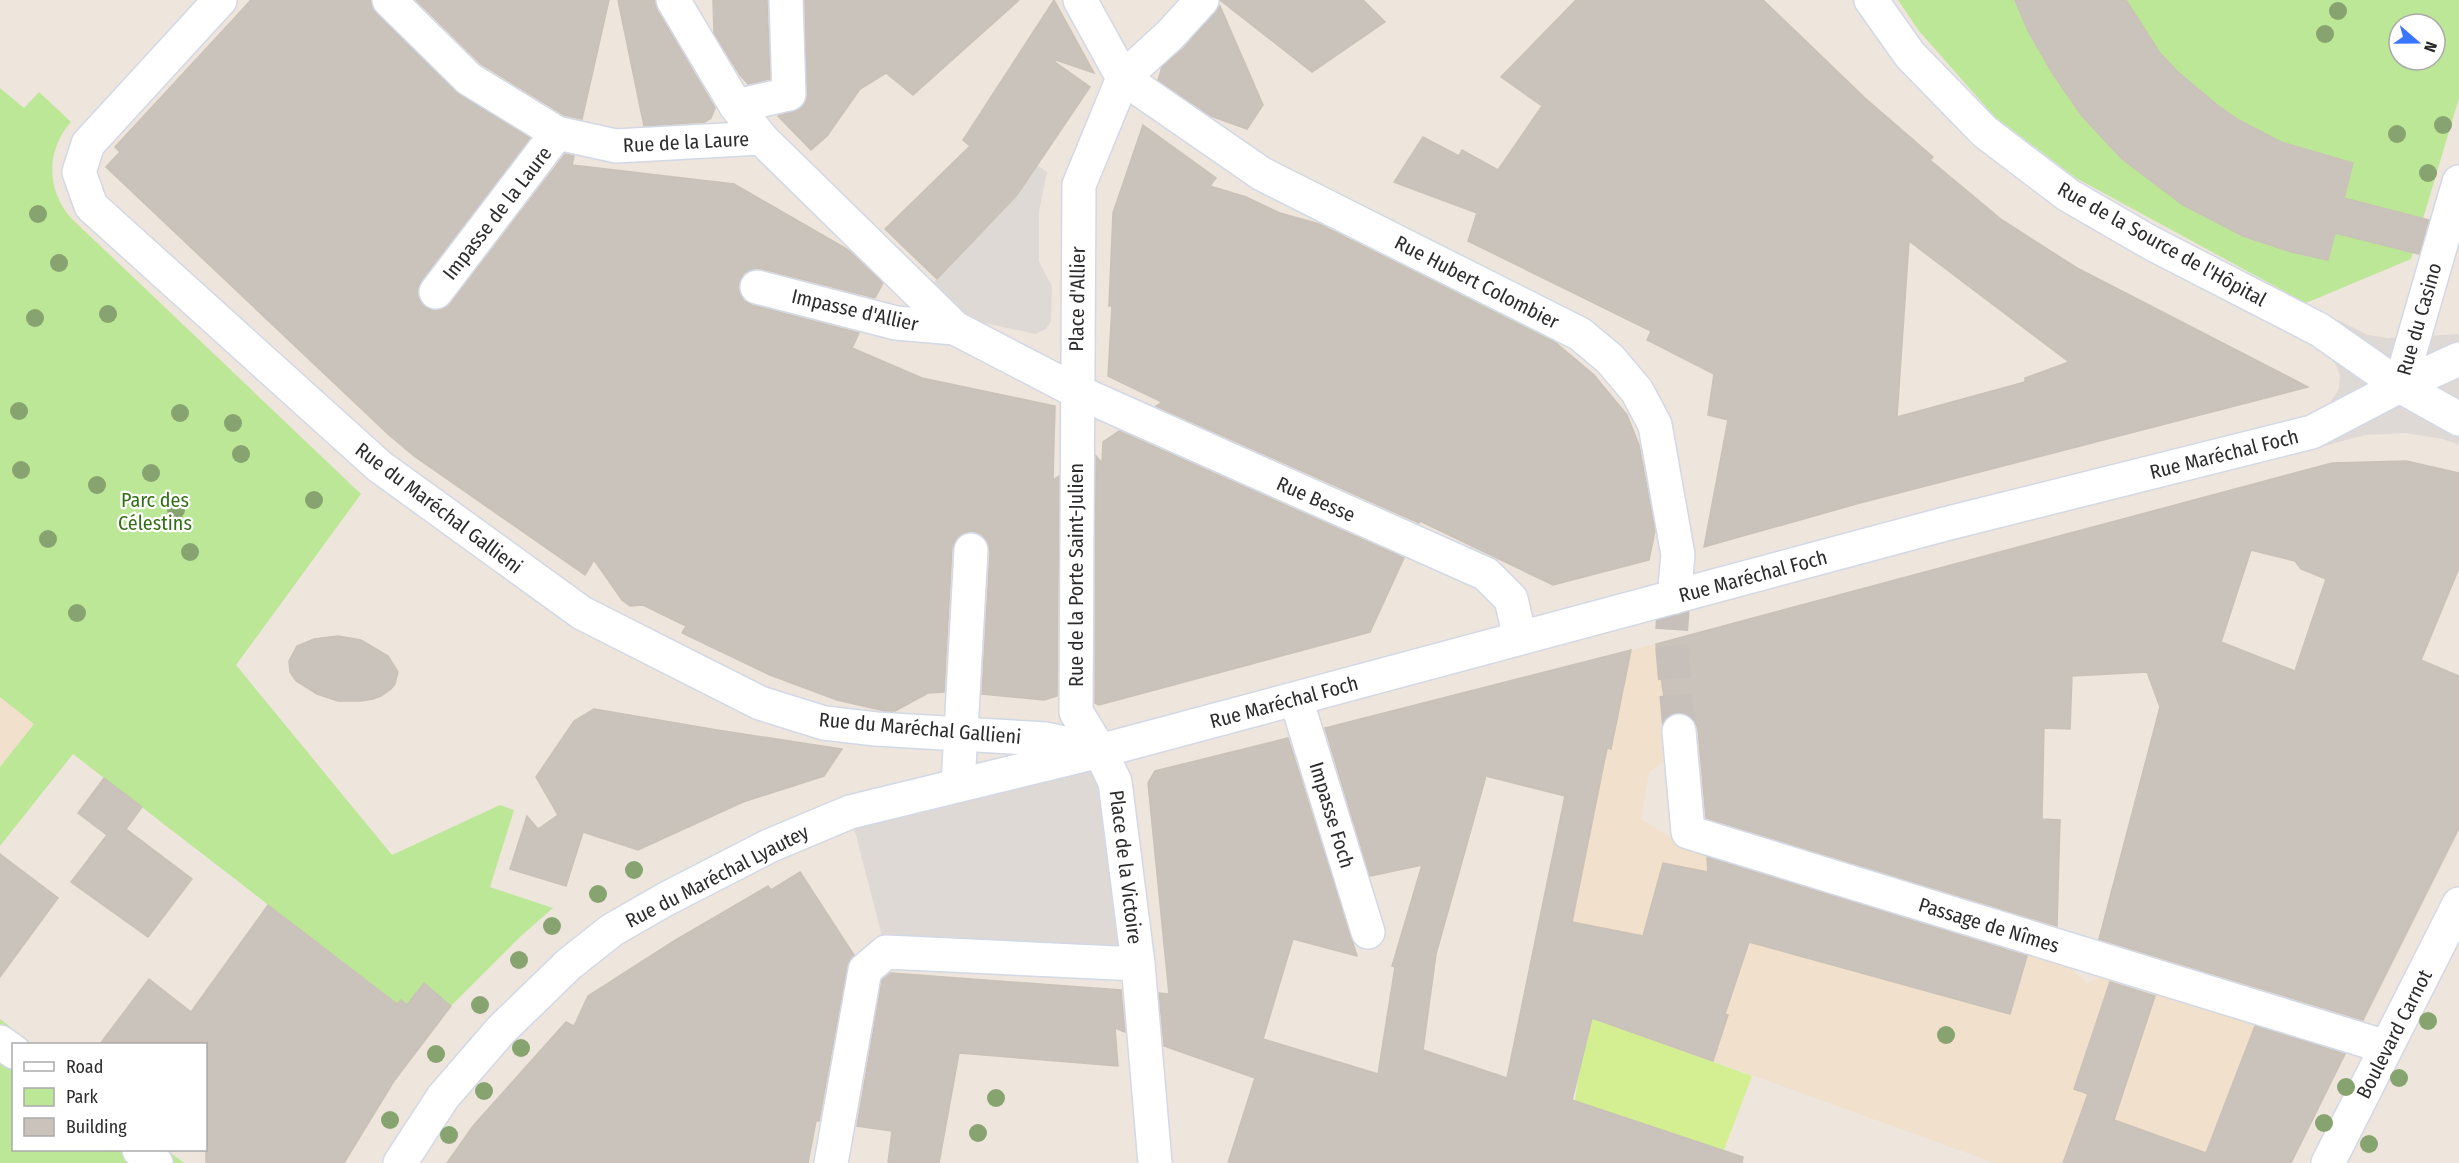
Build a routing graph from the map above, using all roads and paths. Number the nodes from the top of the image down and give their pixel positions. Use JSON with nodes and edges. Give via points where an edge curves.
{"nodes":[{"id":1,"x":220,"y":0,"type":"edge"},
{"id":2,"x":390,"y":0,"type":"edge"},
{"id":3,"x":673,"y":0,"type":"edge"},
{"id":4,"x":786,"y":0,"type":"edge"},
{"id":5,"x":1080,"y":0,"type":"edge"},
{"id":6,"x":1202,"y":0,"type":"edge"},
{"id":7,"x":1871,"y":0,"type":"edge"},
{"id":8,"x":1123,"y":78,"type":"junction"},
{"id":9,"x":736,"y":106,"type":"junction"},
{"id":10,"x":557,"y":134,"type":"junction"},
{"id":11,"x":761,"y":138,"type":"junction"},
{"id":12,"x":2459,"y":182,"type":"edge"},
{"id":13,"x":757,"y":287,"type":"dead end"},
{"id":14,"x":436,"y":292,"type":"dead end"},
{"id":15,"x":955,"y":328,"type":"junction"},
{"id":16,"x":2459,"y":359,"type":"edge"},
{"id":17,"x":2400,"y":386,"type":"junction"},
{"id":18,"x":1076,"y":392,"type":"junction"},
{"id":19,"x":2459,"y":419,"type":"edge"},
{"id":20,"x":970,"y":550,"type":"dead end"},
{"id":21,"x":1674,"y":597,"type":"junction"},
{"id":22,"x":1520,"y":638,"type":"junction"},
{"id":23,"x":1296,"y":699,"type":"junction"},
{"id":24,"x":1678,"y":731,"type":"tunnel mouth"},
{"id":25,"x":961,"y":734,"type":"junction"},
{"id":26,"x":1100,"y":751,"type":"junction"},
{"id":27,"x":958,"y":784,"type":"junction"},
{"id":28,"x":2459,"y":904,"type":"edge"},
{"id":29,"x":1368,"y":932,"type":"dead end"},
{"id":30,"x":1138,"y":964,"type":"junction"},
{"id":31,"x":2386,"y":1047,"type":"junction"},
{"id":32,"x":141,"y":1151,"type":"edge"},
{"id":33,"x":156,"y":1163,"type":"edge"},
{"id":34,"x":400,"y":1163,"type":"edge"},
{"id":35,"x":831,"y":1163,"type":"edge"},
{"id":36,"x":1155,"y":1163,"type":"edge"},
{"id":37,"x":2328,"y":1163,"type":"edge"}],
"edges":[{"from":1,"to":25,"type":"street","name":"Rue du Maréchal Gallieni","via":[[88,144],[79,172],[92,206],[378,466],[582,613],[760,703],[824,723]]},
{"from":2,"to":10,"type":"street","name":"Rue de la Laure","via":[[469,79]]},
{"from":3,"to":9,"type":"street"},
{"from":4,"to":9,"type":"street","via":[[789,94]]},
{"from":5,"to":8,"type":"street"},
{"from":6,"to":8,"type":"street"},
{"from":7,"to":17,"type":"street","name":"Rue de la Source de l'Hôpital","via":[[1910,55],[1985,132],[2068,195],[2151,243],[2320,330]]},
{"from":8,"to":18,"type":"street","name":"Place d'Allier","via":[[1078,185]]},
{"from":8,"to":21,"type":"street","name":"Rue Hubert Colombier","via":[[1263,174],[1580,334],[1610,358],[1637,391],[1655,425],[1678,555]]},
{"from":9,"to":11,"type":"street"},
{"from":10,"to":11,"type":"street","name":"Rue de la Laure","via":[[616,146]]},
{"from":10,"to":14,"type":"street","name":"Impasse de la Laure"},
{"from":11,"to":15,"type":"street","name":"Rue de la Laure"},
{"from":12,"to":17,"type":"street","name":"Rue du Casino"},
{"from":13,"to":15,"type":"street","name":"Impasse d'Allier","via":[[896,323]]},
{"from":15,"to":18,"type":"street"},
{"from":16,"to":17,"type":"street","name":"Rue Maréchal Foch"},
{"from":17,"to":19,"type":"street","name":"Rue de la Source de l'Hôpital"},
{"from":17,"to":21,"type":"street","name":"Rue Maréchal Foch","via":[[2312,432]]},
{"from":18,"to":22,"type":"street","name":"Rue Besse","via":[[1486,574],[1511,599]]},
{"from":18,"to":26,"type":"street","name":"Rue de la Porte Saint-Julien","via":[[1076,712]]},
{"from":20,"to":25,"type":"street"},
{"from":21,"to":22,"type":"street","name":"Rue Maréchal Foch"},
{"from":22,"to":23,"type":"street","name":"Rue Maréchal Foch"},
{"from":23,"to":26,"type":"street","name":"Rue Maréchal Foch"},
{"from":23,"to":29,"type":"street","name":"Impasse Foch"},
{"from":24,"to":31,"type":"street","name":"Passage de Nîmes","via":[[1689,832]]},
{"from":25,"to":26,"type":"street","name":"Rue du Maréchal Gallieni","via":[[1046,739]]},
{"from":25,"to":27,"type":"street"},
{"from":26,"to":27,"type":"street"},
{"from":26,"to":30,"type":"street","name":"Place de la Victoire","via":[[1115,782]]},
{"from":27,"to":34,"type":"street","name":"Rue du Maréchal Lyautey","via":[[850,812],[769,846],[612,930],[569,964],[501,1030],[443,1097]]},
{"from":28,"to":31,"type":"street","name":"Boulevard Carnot"},
{"from":30,"to":35,"type":"street","name":"Place de la Victoire","via":[[886,952],[865,970]]},
{"from":30,"to":36,"type":"street"},
{"from":31,"to":37,"type":"street","name":"Boulevard Carnot"},
{"from":32,"to":33,"type":"street"}]}
